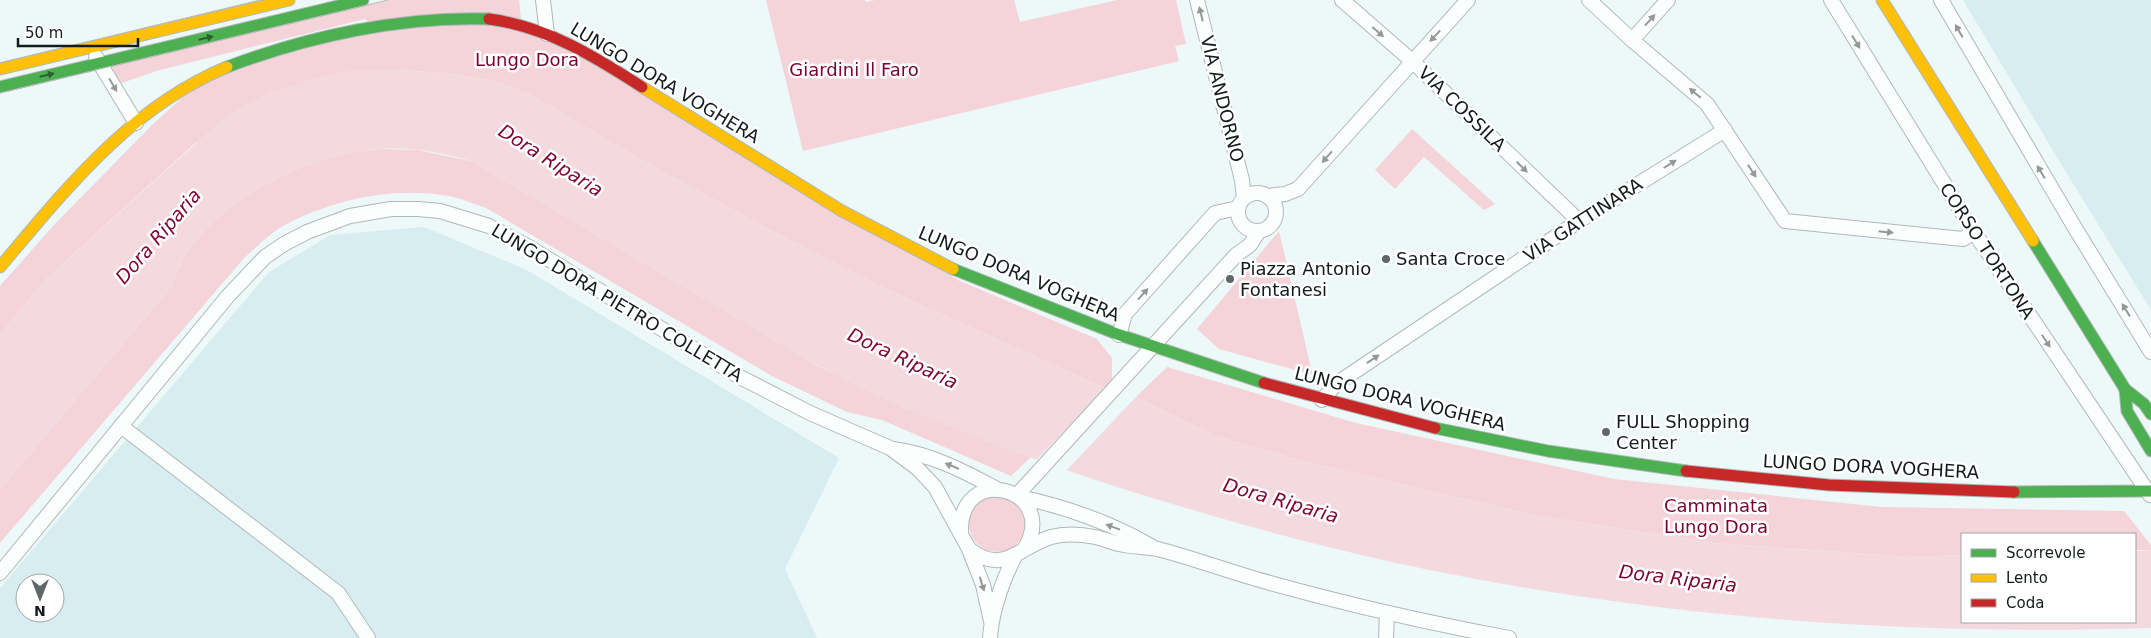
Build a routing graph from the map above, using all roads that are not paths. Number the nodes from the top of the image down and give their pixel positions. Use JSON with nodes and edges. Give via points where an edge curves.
{"nodes":[{"id":1,"x":289,"y":0,"type":"edge"},
{"id":2,"x":363,"y":0,"type":"edge"},
{"id":3,"x":543,"y":0,"type":"edge"},
{"id":4,"x":1197,"y":0,"type":"edge"},
{"id":5,"x":1342,"y":0,"type":"edge"},
{"id":6,"x":1468,"y":0,"type":"edge"},
{"id":7,"x":1589,"y":0,"type":"edge"},
{"id":8,"x":1668,"y":0,"type":"edge"},
{"id":9,"x":1830,"y":0,"type":"edge"},
{"id":10,"x":1882,"y":0,"type":"edge"},
{"id":11,"x":1940,"y":0,"type":"edge"},
{"id":12,"x":345,"y":2,"type":"edge"},
{"id":13,"x":547,"y":34,"type":"junction"},
{"id":14,"x":1632,"y":40,"type":"junction"},
{"id":15,"x":91,"y":47,"type":"junction"},
{"id":16,"x":1412,"y":61,"type":"junction"},
{"id":17,"x":100,"y":63,"type":"junction"},
{"id":18,"x":0,"y":69,"type":"edge"},
{"id":19,"x":0,"y":86,"type":"edge"},
{"id":20,"x":136,"y":123,"type":"junction"},
{"id":21,"x":1725,"y":130,"type":"junction"},
{"id":22,"x":1267,"y":196,"type":"junction"},
{"id":23,"x":1241,"y":203,"type":"junction"},
{"id":24,"x":1578,"y":221,"type":"junction"},
{"id":25,"x":1253,"y":230,"type":"junction"},
{"id":26,"x":1974,"y":232,"type":"junction"},
{"id":27,"x":0,"y":267,"type":"edge"},
{"id":28,"x":1119,"y":335,"type":"junction"},
{"id":29,"x":1152,"y":347,"type":"junction"},
{"id":30,"x":2151,"y":352,"type":"edge"},
{"id":31,"x":2125,"y":389,"type":"junction"},
{"id":32,"x":1322,"y":400,"type":"junction"},
{"id":33,"x":2151,"y":414,"type":"edge"},
{"id":34,"x":121,"y":426,"type":"junction"},
{"id":35,"x":890,"y":448,"type":"junction"},
{"id":36,"x":2151,"y":451,"type":"edge"},
{"id":37,"x":995,"y":488,"type":"junction"},
{"id":38,"x":2149,"y":493,"type":"edge"},
{"id":39,"x":1019,"y":496,"type":"junction"},
{"id":40,"x":961,"y":533,"type":"junction"},
{"id":41,"x":969,"y":549,"type":"junction"},
{"id":42,"x":1156,"y":549,"type":"junction"},
{"id":43,"x":1020,"y":552,"type":"junction"},
{"id":44,"x":0,"y":573,"type":"edge"},
{"id":45,"x":1387,"y":613,"type":"junction"},
{"id":46,"x":991,"y":621,"type":"junction"},
{"id":47,"x":368,"y":638,"type":"edge"},
{"id":48,"x":990,"y":638,"type":"edge"},
{"id":49,"x":1386,"y":638,"type":"edge"},
{"id":50,"x":1509,"y":638,"type":"edge"}],
"edges":[{"from":1,"to":15,"type":"street"},
{"from":2,"to":12,"type":"street"},
{"from":3,"to":13,"type":"street"},
{"from":23,"to":4,"type":"street","name":"VIA ANDORNO","one_way":true,"via":[[1242,180]]},
{"from":5,"to":16,"type":"street","name":"VIA COSSILA","one_way":true},
{"from":6,"to":16,"type":"street","one_way":true},
{"from":7,"to":14,"type":"street"},
{"from":14,"to":8,"type":"street","one_way":true},
{"from":9,"to":26,"type":"street","name":"CORSO TORTONA","one_way":true},
{"from":10,"to":31,"type":"street"},
{"from":30,"to":11,"type":"street","one_way":true},
{"from":17,"to":12,"type":"street","one_way":true},
{"from":13,"to":20,"type":"street","name":"LUNGO DORA VOGHERA","via":[[516,23],[488,19],[413,21],[314,40],[248,59],[206,78],[165,99]]},
{"from":13,"to":28,"type":"street","name":"LUNGO DORA VOGHERA","via":[[595,59],[885,235],[949,267]]},
{"from":21,"to":14,"type":"street","one_way":true,"via":[[1707,104]]},
{"from":15,"to":17,"type":"street"},
{"from":15,"to":18,"type":"street"},
{"from":16,"to":22,"type":"street","one_way":true,"via":[[1298,189]]},
{"from":16,"to":24,"type":"street","name":"VIA COSSILA","one_way":true},
{"from":19,"to":17,"type":"street","one_way":true},
{"from":17,"to":20,"type":"street","one_way":true},
{"from":20,"to":27,"type":"street","name":"LUNGO DORA VOGHERA","via":[[82,173]]},
{"from":24,"to":21,"type":"street","name":"VIA GATTINARA","one_way":true},
{"from":21,"to":26,"type":"street","one_way":true,"via":[[1785,221],[1963,239]]},
{"from":22,"to":23,"type":"street","via":[[1255,193]]},
{"from":22,"to":25,"type":"street","via":[[1276,213],[1271,225]]},
{"from":23,"to":25,"type":"street","via":[[1239,220]]},
{"from":28,"to":23,"type":"street","one_way":true,"via":[[1125,314],[1215,213]]},
{"from":32,"to":24,"type":"street","name":"VIA GATTINARA","one_way":true,"via":[[1336,384]]},
{"from":25,"to":29,"type":"street","via":[[1250,245],[1236,255]]},
{"from":26,"to":38,"type":"street","name":"CORSO TORTONA","one_way":true},
{"from":28,"to":29,"type":"street","name":"LUNGO DORA VOGHERA"},
{"from":29,"to":32,"type":"street","name":"LUNGO DORA VOGHERA"},
{"from":29,"to":39,"type":"street"},
{"from":31,"to":33,"type":"street"},
{"from":31,"to":36,"type":"street","via":[[2127,410]]},
{"from":32,"to":38,"type":"street","name":"LUNGO DORA VOGHERA","via":[[1551,451],[1735,477],[1888,488]]},
{"from":34,"to":35,"type":"street","name":"LUNGO DORA PIETRO COLLETTA","via":[[228,296],[284,244],[329,222],[373,210],[418,209],[462,217],[510,236],[738,376],[810,414]]},
{"from":34,"to":44,"type":"street","name":"LUNGO DORA PIETRO COLLETTA"},
{"from":34,"to":47,"type":"street","via":[[338,594]]},
{"from":37,"to":35,"type":"street","name":"LUNGO DORA PIETRO COLLETTA","one_way":true,"via":[[919,453]]},
{"from":35,"to":40,"type":"street","name":"LUNGO DORA PIETRO COLLETTA","via":[[917,468],[935,487]]},
{"from":37,"to":39,"type":"street","name":"LUNGO DORA PIETRO COLLETTA"},
{"from":37,"to":40,"type":"street","via":[[983,491],[968,503],[960,520]]},
{"from":42,"to":39,"type":"street","name":"LUNGO DORA PIETRO COLLETTA","one_way":true,"via":[[1123,530]]},
{"from":39,"to":43,"type":"street","via":[[1032,516],[1030,538]]},
{"from":40,"to":41,"type":"street"},
{"from":41,"to":43,"type":"street","name":"LUNGO DORA PIETRO COLLETTA","via":[[991,561],[1003,560]]},
{"from":41,"to":46,"type":"street","one_way":true,"via":[[983,585]]},
{"from":42,"to":43,"type":"street","name":"LUNGO DORA PIETRO COLLETTA","via":[[1072,533],[1051,537]]},
{"from":42,"to":45,"type":"street","name":"LUNGO DORA PIETRO COLLETTA"},
{"from":43,"to":46,"type":"street","via":[[1003,580]]},
{"from":45,"to":49,"type":"street"},
{"from":45,"to":50,"type":"street","name":"LUNGO DORA PIETRO COLLETTA"},
{"from":46,"to":48,"type":"street"}]}
